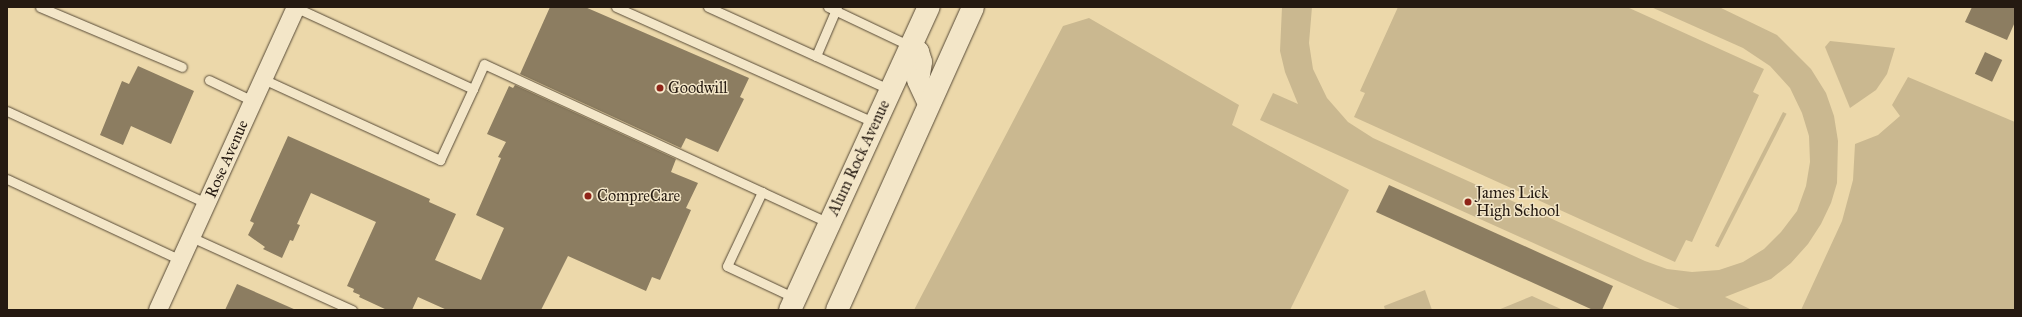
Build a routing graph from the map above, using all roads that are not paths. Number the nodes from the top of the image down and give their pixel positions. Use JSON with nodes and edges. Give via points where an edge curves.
{"nodes":[{"id":1,"x":40,"y":7,"type":"edge"},
{"id":2,"x":296,"y":7,"type":"edge"},
{"id":3,"x":616,"y":7,"type":"edge"},
{"id":4,"x":708,"y":7,"type":"edge"},
{"id":5,"x":929,"y":7,"type":"edge"},
{"id":6,"x":973,"y":7,"type":"edge"},
{"id":7,"x":834,"y":8,"type":"edge"},
{"id":8,"x":910,"y":46,"type":"junction"},
{"id":9,"x":816,"y":56,"type":"junction"},
{"id":10,"x":182,"y":67,"type":"dead end"},
{"id":11,"x":263,"y":78,"type":"junction"},
{"id":12,"x":209,"y":80,"type":"dead end"},
{"id":13,"x":473,"y":89,"type":"junction"},
{"id":14,"x":891,"y":90,"type":"junction"},
{"id":15,"x":253,"y":101,"type":"junction"},
{"id":16,"x":929,"y":104,"type":"junction"},
{"id":17,"x":7,"y":111,"type":"edge"},
{"id":18,"x":875,"y":123,"type":"junction"},
{"id":19,"x":7,"y":179,"type":"edge"},
{"id":20,"x":762,"y":192,"type":"junction"},
{"id":21,"x":206,"y":203,"type":"junction"},
{"id":22,"x":829,"y":223,"type":"junction"},
{"id":23,"x":191,"y":237,"type":"junction"},
{"id":24,"x":181,"y":260,"type":"junction"},
{"id":25,"x":793,"y":304,"type":"edge"},
{"id":26,"x":158,"y":310,"type":"edge"},
{"id":27,"x":352,"y":310,"type":"edge"},
{"id":28,"x":838,"y":310,"type":"edge"}],
"edges":[{"from":1,"to":10,"type":"lane"},
{"from":2,"to":11,"type":"street","name":"Rose Avenue"},
{"from":2,"to":13,"type":"lane"},
{"from":3,"to":18,"type":"lane"},
{"from":4,"to":9,"type":"lane"},
{"from":5,"to":8,"type":"main road","name":"Alum Rock Avenue"},
{"from":6,"to":16,"type":"main road"},
{"from":7,"to":8,"type":"lane"},
{"from":7,"to":9,"type":"lane"},
{"from":8,"to":14,"type":"main road","name":"Alum Rock Avenue"},
{"from":8,"to":16,"type":"main road","via":[[918,52],[921,62],[918,80]]},
{"from":9,"to":14,"type":"lane"},
{"from":11,"to":13,"type":"lane","via":[[440,160]]},
{"from":11,"to":15,"type":"street","name":"Rose Avenue"},
{"from":12,"to":15,"type":"lane"},
{"from":13,"to":20,"type":"lane","via":[[484,64]]},
{"from":14,"to":18,"type":"main road","name":"Alum Rock Avenue"},
{"from":15,"to":21,"type":"street","name":"Rose Avenue"},
{"from":16,"to":28,"type":"main road"},
{"from":17,"to":21,"type":"lane"},
{"from":18,"to":22,"type":"main road","name":"Alum Rock Avenue"},
{"from":19,"to":24,"type":"lane"},
{"from":20,"to":22,"type":"lane"},
{"from":20,"to":25,"type":"lane","via":[[727,266]]},
{"from":21,"to":23,"type":"street","name":"Rose Avenue"},
{"from":22,"to":25,"type":"main road","name":"Alum Rock Avenue"},
{"from":23,"to":24,"type":"street","name":"Rose Avenue"},
{"from":23,"to":27,"type":"lane"},
{"from":24,"to":26,"type":"street","name":"Rose Avenue"}]}
